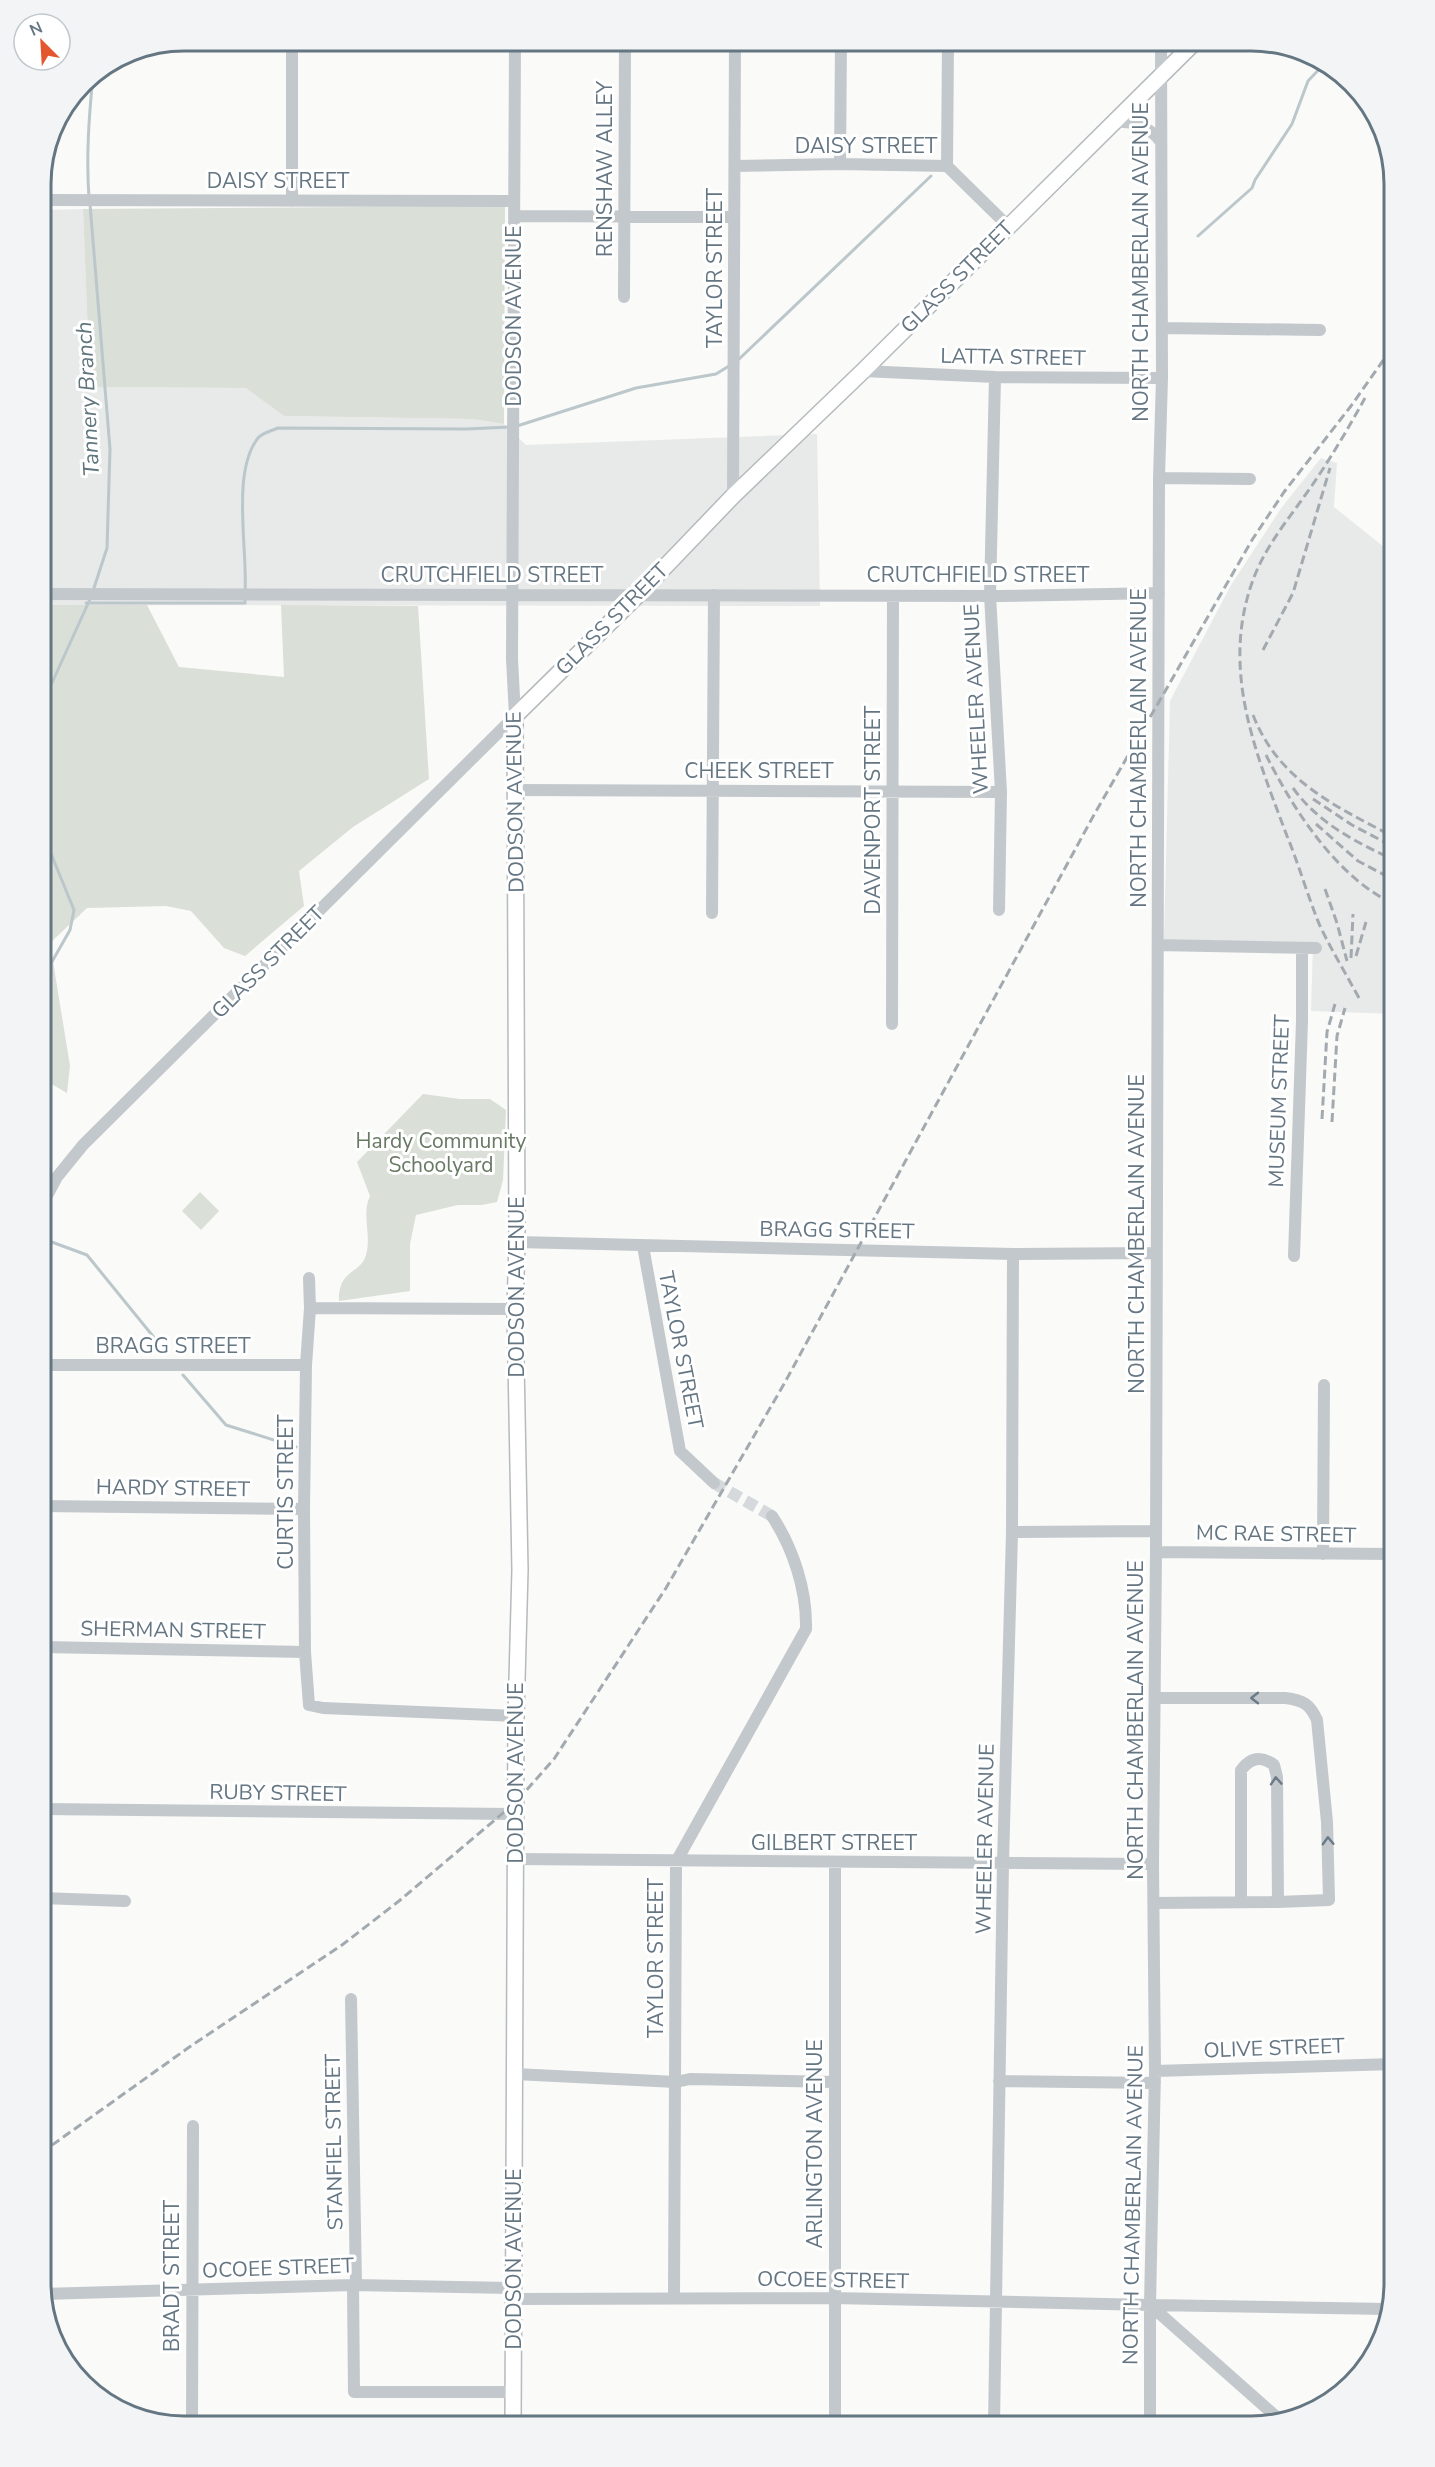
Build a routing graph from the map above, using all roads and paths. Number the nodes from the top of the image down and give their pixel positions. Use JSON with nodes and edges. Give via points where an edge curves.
{"nodes":[{"id":1,"x":292,"y":51,"type":"edge"},
{"id":2,"x":515,"y":51,"type":"edge"},
{"id":3,"x":625,"y":51,"type":"edge"},
{"id":4,"x":735,"y":51,"type":"edge"},
{"id":5,"x":841,"y":51,"type":"edge"},
{"id":6,"x":948,"y":51,"type":"edge"},
{"id":7,"x":1161,"y":51,"type":"edge"},
{"id":8,"x":1186,"y":51,"type":"edge"},
{"id":9,"x":1161,"y":75,"type":"junction"},
{"id":10,"x":1113,"y":122,"type":"junction"},
{"id":11,"x":1161,"y":142,"type":"junction"},
{"id":12,"x":840,"y":164,"type":"junction"},
{"id":13,"x":735,"y":166,"type":"junction"},
{"id":14,"x":947,"y":166,"type":"junction"},
{"id":15,"x":51,"y":200,"type":"edge"},
{"id":16,"x":292,"y":201,"type":"junction"},
{"id":17,"x":514,"y":201,"type":"junction"},
{"id":18,"x":514,"y":216,"type":"junction"},
{"id":19,"x":624,"y":217,"type":"junction"},
{"id":20,"x":734,"y":217,"type":"junction"},
{"id":21,"x":1008,"y":226,"type":"junction"},
{"id":22,"x":624,"y":297,"type":"dead end"},
{"id":23,"x":1162,"y":328,"type":"junction"},
{"id":24,"x":1320,"y":330,"type":"dead end"},
{"id":25,"x":863,"y":371,"type":"junction"},
{"id":26,"x":995,"y":377,"type":"junction"},
{"id":27,"x":1162,"y":378,"type":"junction"},
{"id":28,"x":1159,"y":478,"type":"junction"},
{"id":29,"x":1250,"y":479,"type":"dead end"},
{"id":30,"x":733,"y":496,"type":"junction"},
{"id":31,"x":1159,"y":593,"type":"junction"},
{"id":32,"x":51,"y":594,"type":"edge"},
{"id":33,"x":512,"y":595,"type":"junction"},
{"id":34,"x":638,"y":595,"type":"junction"},
{"id":35,"x":714,"y":595,"type":"junction"},
{"id":36,"x":990,"y":595,"type":"junction"},
{"id":37,"x":893,"y":596,"type":"junction"},
{"id":38,"x":515,"y":716,"type":"junction"},
{"id":39,"x":517,"y":790,"type":"junction"},
{"id":40,"x":712,"y":791,"type":"junction"},
{"id":41,"x":892,"y":791,"type":"junction"},
{"id":42,"x":1001,"y":792,"type":"junction"},
{"id":43,"x":999,"y":910,"type":"dead end"},
{"id":44,"x":712,"y":913,"type":"dead end"},
{"id":45,"x":1158,"y":945,"type":"junction"},
{"id":46,"x":1302,"y":948,"type":"junction"},
{"id":47,"x":1316,"y":948,"type":"dead end"},
{"id":48,"x":892,"y":1024,"type":"dead end"},
{"id":49,"x":51,"y":1188,"type":"edge"},
{"id":50,"x":518,"y":1242,"type":"junction"},
{"id":51,"x":643,"y":1246,"type":"junction"},
{"id":52,"x":1156,"y":1253,"type":"junction"},
{"id":53,"x":1013,"y":1254,"type":"junction"},
{"id":54,"x":1294,"y":1256,"type":"dead end"},
{"id":55,"x":309,"y":1278,"type":"dead end"},
{"id":56,"x":310,"y":1308,"type":"junction"},
{"id":57,"x":515,"y":1309,"type":"junction"},
{"id":58,"x":51,"y":1365,"type":"edge"},
{"id":59,"x":306,"y":1365,"type":"junction"},
{"id":60,"x":1324,"y":1385,"type":"dead end"},
{"id":61,"x":714,"y":1483,"type":"tunnel mouth"},
{"id":62,"x":51,"y":1506,"type":"edge"},
{"id":63,"x":304,"y":1509,"type":"junction"},
{"id":64,"x":772,"y":1516,"type":"tunnel mouth"},
{"id":65,"x":1156,"y":1531,"type":"junction"},
{"id":66,"x":1012,"y":1532,"type":"junction"},
{"id":67,"x":1156,"y":1552,"type":"junction"},
{"id":68,"x":1323,"y":1554,"type":"junction"},
{"id":69,"x":1384,"y":1554,"type":"edge"},
{"id":70,"x":51,"y":1647,"type":"edge"},
{"id":71,"x":305,"y":1652,"type":"junction"},
{"id":72,"x":1155,"y":1698,"type":"junction"},
{"id":73,"x":516,"y":1716,"type":"junction"},
{"id":74,"x":51,"y":1809,"type":"edge"},
{"id":75,"x":516,"y":1814,"type":"junction"},
{"id":76,"x":516,"y":1859,"type":"junction"},
{"id":77,"x":676,"y":1862,"type":"junction"},
{"id":78,"x":835,"y":1862,"type":"junction"},
{"id":79,"x":1004,"y":1863,"type":"junction"},
{"id":80,"x":1153,"y":1864,"type":"junction"},
{"id":81,"x":51,"y":1898,"type":"edge"},
{"id":82,"x":125,"y":1901,"type":"dead end"},
{"id":83,"x":1241,"y":1902,"type":"junction"},
{"id":84,"x":1278,"y":1902,"type":"junction"},
{"id":85,"x":1155,"y":1903,"type":"junction"},
{"id":86,"x":351,"y":1999,"type":"dead end"},
{"id":87,"x":1384,"y":2065,"type":"edge"},
{"id":88,"x":515,"y":2074,"type":"junction"},
{"id":89,"x":1155,"y":2077,"type":"junction"},
{"id":90,"x":999,"y":2081,"type":"junction"},
{"id":91,"x":676,"y":2082,"type":"junction"},
{"id":92,"x":835,"y":2082,"type":"junction"},
{"id":93,"x":193,"y":2126,"type":"dead end"},
{"id":94,"x":354,"y":2285,"type":"junction"},
{"id":95,"x":191,"y":2290,"type":"junction"},
{"id":96,"x":514,"y":2293,"type":"junction"},
{"id":97,"x":51,"y":2294,"type":"edge"},
{"id":98,"x":674,"y":2298,"type":"junction"},
{"id":99,"x":834,"y":2298,"type":"junction"},
{"id":100,"x":995,"y":2302,"type":"junction"},
{"id":101,"x":1150,"y":2305,"type":"junction"},
{"id":102,"x":1381,"y":2309,"type":"edge"},
{"id":103,"x":514,"y":2391,"type":"junction"},
{"id":104,"x":1273,"y":2414,"type":"edge"},
{"id":105,"x":192,"y":2416,"type":"edge"},
{"id":106,"x":513,"y":2416,"type":"edge"},
{"id":107,"x":835,"y":2416,"type":"edge"},
{"id":108,"x":994,"y":2416,"type":"edge"},
{"id":109,"x":1150,"y":2416,"type":"edge"}],
"edges":[{"from":1,"to":16,"type":"street"},
{"from":2,"to":17,"type":"street","name":"DODSON AVENUE"},
{"from":3,"to":19,"type":"street","name":"RENSHAW ALLEY"},
{"from":4,"to":13,"type":"street","name":"TAYLOR STREET"},
{"from":5,"to":12,"type":"street"},
{"from":6,"to":14,"type":"street"},
{"from":7,"to":9,"type":"street","name":"NORTH CHAMBERLAIN AVENUE"},
{"from":8,"to":9,"type":"main road","name":"GLASS STREET"},
{"from":9,"to":10,"type":"main road","name":"GLASS STREET"},
{"from":9,"to":11,"type":"street","name":"NORTH CHAMBERLAIN AVENUE"},
{"from":10,"to":11,"type":"street","via":[[1132,122],[1155,134]]},
{"from":10,"to":21,"type":"main road","name":"GLASS STREET"},
{"from":11,"to":23,"type":"street","name":"NORTH CHAMBERLAIN AVENUE"},
{"from":12,"to":13,"type":"street","name":"DAISY STREET"},
{"from":12,"to":14,"type":"street","name":"DAISY STREET"},
{"from":13,"to":20,"type":"street","name":"TAYLOR STREET"},
{"from":14,"to":21,"type":"street","name":"DAISY STREET"},
{"from":15,"to":16,"type":"street","name":"DAISY STREET"},
{"from":16,"to":17,"type":"street","name":"DAISY STREET"},
{"from":17,"to":18,"type":"street","name":"DODSON AVENUE"},
{"from":18,"to":19,"type":"street"},
{"from":18,"to":33,"type":"street","name":"DODSON AVENUE"},
{"from":19,"to":20,"type":"street"},
{"from":19,"to":22,"type":"street","name":"RENSHAW ALLEY"},
{"from":20,"to":30,"type":"street","name":"TAYLOR STREET"},
{"from":21,"to":25,"type":"main road","name":"GLASS STREET"},
{"from":23,"to":24,"type":"street"},
{"from":23,"to":27,"type":"street","name":"NORTH CHAMBERLAIN AVENUE"},
{"from":25,"to":26,"type":"street","name":"LATTA STREET"},
{"from":25,"to":30,"type":"main road","name":"GLASS STREET"},
{"from":26,"to":27,"type":"street","name":"LATTA STREET"},
{"from":26,"to":36,"type":"street","name":"WHEELER AVENUE"},
{"from":27,"to":28,"type":"street","name":"NORTH CHAMBERLAIN AVENUE"},
{"from":28,"to":29,"type":"street"},
{"from":28,"to":31,"type":"street","name":"NORTH CHAMBERLAIN AVENUE"},
{"from":30,"to":34,"type":"main road","name":"GLASS STREET"},
{"from":31,"to":36,"type":"street","name":"CRUTCHFIELD STREET"},
{"from":31,"to":45,"type":"street","name":"NORTH CHAMBERLAIN AVENUE"},
{"from":32,"to":33,"type":"street","name":"CRUTCHFIELD STREET"},
{"from":33,"to":34,"type":"street","name":"CRUTCHFIELD STREET"},
{"from":33,"to":38,"type":"street","name":"DODSON AVENUE"},
{"from":34,"to":35,"type":"street","name":"CRUTCHFIELD STREET"},
{"from":34,"to":38,"type":"main road","name":"GLASS STREET"},
{"from":35,"to":37,"type":"street","name":"CRUTCHFIELD STREET"},
{"from":35,"to":40,"type":"street"},
{"from":36,"to":37,"type":"street","name":"CRUTCHFIELD STREET"},
{"from":36,"to":42,"type":"street","name":"WHEELER AVENUE"},
{"from":37,"to":41,"type":"street","name":"DAVENPORT STREET"},
{"from":38,"to":39,"type":"main road","name":"DODSON AVENUE"},
{"from":38,"to":49,"type":"street","name":"GLASS STREET","via":[[83,1145]]},
{"from":39,"to":40,"type":"street","name":"CHEEK STREET"},
{"from":39,"to":50,"type":"main road","name":"DODSON AVENUE"},
{"from":40,"to":41,"type":"street","name":"CHEEK STREET"},
{"from":40,"to":44,"type":"street"},
{"from":41,"to":42,"type":"street","name":"CHEEK STREET"},
{"from":41,"to":48,"type":"street","name":"DAVENPORT STREET"},
{"from":42,"to":43,"type":"street","name":"WHEELER AVENUE"},
{"from":45,"to":46,"type":"street"},
{"from":45,"to":52,"type":"street","name":"NORTH CHAMBERLAIN AVENUE"},
{"from":46,"to":47,"type":"street"},
{"from":46,"to":54,"type":"street","name":"MUSEUM STREET"},
{"from":50,"to":51,"type":"street","name":"BRAGG STREET"},
{"from":50,"to":57,"type":"main road","name":"DODSON AVENUE"},
{"from":51,"to":53,"type":"street","name":"BRAGG STREET"},
{"from":51,"to":61,"type":"street","name":"TAYLOR STREET","via":[[680,1451]]},
{"from":52,"to":53,"type":"street","name":"BRAGG STREET"},
{"from":52,"to":65,"type":"street","name":"NORTH CHAMBERLAIN AVENUE"},
{"from":53,"to":66,"type":"street","name":"WHEELER AVENUE"},
{"from":55,"to":56,"type":"street","name":"CURTIS STREET"},
{"from":56,"to":57,"type":"street"},
{"from":56,"to":59,"type":"street","name":"CURTIS STREET"},
{"from":57,"to":73,"type":"main road","name":"DODSON AVENUE","via":[[520,1570]]},
{"from":58,"to":59,"type":"street","name":"BRAGG STREET"},
{"from":59,"to":63,"type":"street","name":"CURTIS STREET"},
{"from":60,"to":68,"type":"street"},
{"from":62,"to":63,"type":"street","name":"HARDY STREET"},
{"from":63,"to":71,"type":"street","name":"CURTIS STREET"},
{"from":64,"to":77,"type":"street","name":"TAYLOR STREET","via":[[792,1550],[807,1617],[806,1629]]},
{"from":65,"to":66,"type":"street"},
{"from":65,"to":67,"type":"street","name":"NORTH CHAMBERLAIN AVENUE"},
{"from":66,"to":79,"type":"street","name":"WHEELER AVENUE"},
{"from":67,"to":68,"type":"street","name":"MC RAE STREET"},
{"from":67,"to":72,"type":"street","name":"NORTH CHAMBERLAIN AVENUE"},
{"from":68,"to":69,"type":"street","name":"MC RAE STREET"},
{"from":70,"to":71,"type":"street","name":"SHERMAN STREET"},
{"from":71,"to":73,"type":"street","name":"CURTIS STREET","via":[[309,1705]]},
{"from":72,"to":80,"type":"street","name":"NORTH CHAMBERLAIN AVENUE"},
{"from":84,"to":72,"type":"street","one_way":true,"via":[[1329,1900],[1327,1822],[1317,1720],[1312,1708],[1302,1700],[1285,1698]]},
{"from":73,"to":75,"type":"main road","name":"DODSON AVENUE"},
{"from":74,"to":75,"type":"street","name":"RUBY STREET"},
{"from":75,"to":76,"type":"main road","name":"DODSON AVENUE"},
{"from":76,"to":77,"type":"street","name":"GILBERT STREET"},
{"from":76,"to":88,"type":"main road","name":"DODSON AVENUE"},
{"from":77,"to":78,"type":"street","name":"GILBERT STREET"},
{"from":77,"to":91,"type":"street","name":"TAYLOR STREET"},
{"from":78,"to":79,"type":"street","name":"GILBERT STREET"},
{"from":78,"to":92,"type":"street","name":"ARLINGTON AVENUE"},
{"from":79,"to":80,"type":"street","name":"GILBERT STREET"},
{"from":79,"to":90,"type":"street","name":"WHEELER AVENUE"},
{"from":80,"to":85,"type":"street","name":"NORTH CHAMBERLAIN AVENUE"},
{"from":81,"to":82,"type":"street"},
{"from":83,"to":84,"type":"street"},
{"from":84,"to":83,"type":"street","one_way":true,"via":[[1277,1777],[1274,1765],[1267,1759],[1256,1758],[1241,1770]]},
{"from":83,"to":85,"type":"street"},
{"from":85,"to":89,"type":"street","name":"NORTH CHAMBERLAIN AVENUE"},
{"from":86,"to":94,"type":"street","name":"STANFIEL STREET"},
{"from":87,"to":89,"type":"street","name":"OLIVE STREET"},
{"from":88,"to":91,"type":"street"},
{"from":88,"to":96,"type":"main road","name":"DODSON AVENUE"},
{"from":89,"to":90,"type":"street","name":"OLIVE STREET"},
{"from":89,"to":101,"type":"street","name":"NORTH CHAMBERLAIN AVENUE"},
{"from":90,"to":100,"type":"street","name":"WHEELER AVENUE"},
{"from":91,"to":92,"type":"street"},
{"from":91,"to":98,"type":"street","name":"TAYLOR STREET"},
{"from":92,"to":99,"type":"street","name":"ARLINGTON AVENUE"},
{"from":93,"to":95,"type":"street","name":"BRADT STREET"},
{"from":94,"to":95,"type":"street","name":"OCOEE STREET"},
{"from":94,"to":96,"type":"street","name":"OCOEE STREET"},
{"from":94,"to":103,"type":"street","name":"STANFIEL STREET","via":[[354,2392]]},
{"from":95,"to":97,"type":"street","name":"OCOEE STREET"},
{"from":95,"to":105,"type":"street","name":"BRADT STREET"},
{"from":96,"to":98,"type":"street","name":"OCOEE STREET"},
{"from":96,"to":103,"type":"main road","name":"DODSON AVENUE"},
{"from":98,"to":99,"type":"street","name":"OCOEE STREET"},
{"from":99,"to":100,"type":"street","name":"OCOEE STREET"},
{"from":99,"to":107,"type":"street","name":"ARLINGTON AVENUE"},
{"from":100,"to":101,"type":"street","name":"OCOEE STREET"},
{"from":100,"to":108,"type":"street","name":"WHEELER AVENUE"},
{"from":101,"to":102,"type":"street","name":"OCOEE STREET"},
{"from":101,"to":104,"type":"street"},
{"from":101,"to":109,"type":"street","name":"NORTH CHAMBERLAIN AVENUE"},
{"from":103,"to":106,"type":"main road","name":"DODSON AVENUE"}]}
